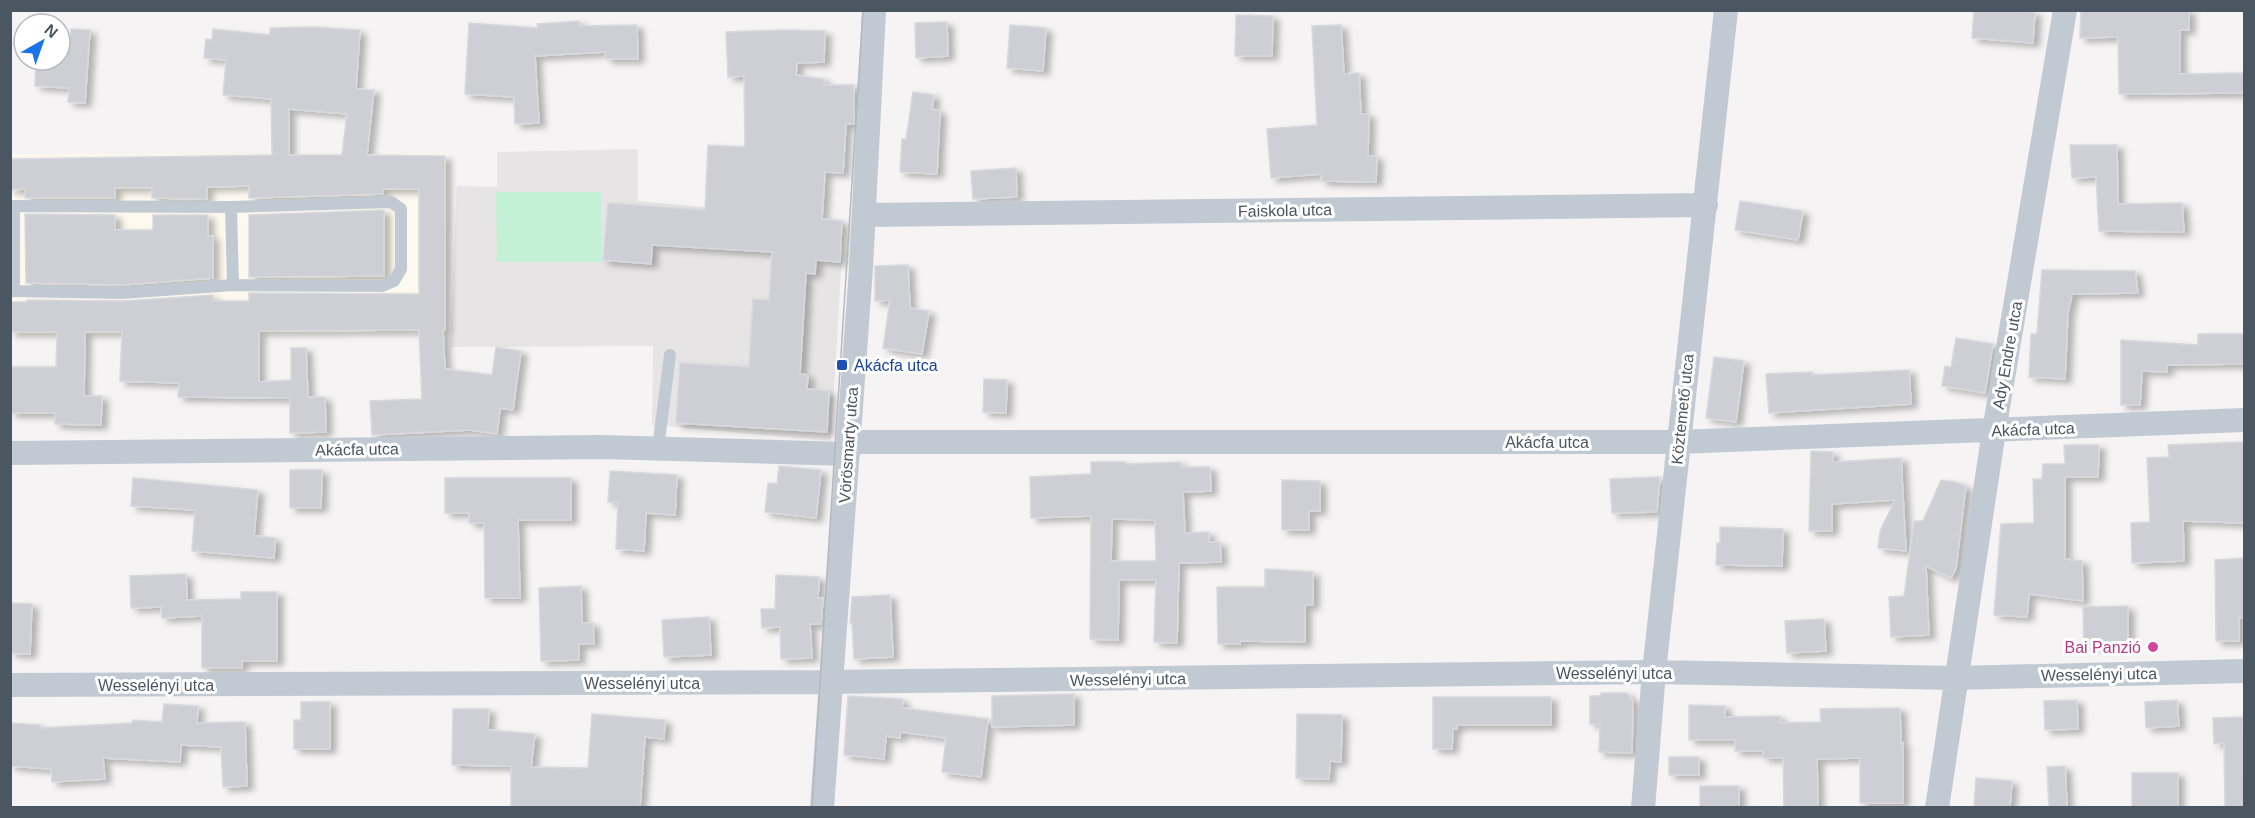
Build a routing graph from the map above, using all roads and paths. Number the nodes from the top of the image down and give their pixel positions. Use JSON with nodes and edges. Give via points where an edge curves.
{"nodes":[{"id":1,"x":874,"y":10,"type":"edge"},
{"id":2,"x":1726,"y":10,"type":"edge"},
{"id":3,"x":2065,"y":10,"type":"edge"},
{"id":4,"x":1706,"y":205,"type":"junction"},
{"id":5,"x":12,"y":206,"type":"edge"},
{"id":6,"x":231,"y":207,"type":"junction"},
{"id":7,"x":864,"y":215,"type":"junction"},
{"id":8,"x":233,"y":285,"type":"junction"},
{"id":9,"x":12,"y":291,"type":"edge"},
{"id":10,"x":670,"y":356,"type":"dead end"},
{"id":11,"x":2244,"y":420,"type":"edge"},
{"id":12,"x":1994,"y":431,"type":"junction"},
{"id":13,"x":1678,"y":442,"type":"junction"},
{"id":14,"x":658,"y":448,"type":"junction"},
{"id":15,"x":848,"y":448,"type":"junction"},
{"id":16,"x":10,"y":453,"type":"edge"},
{"id":17,"x":2244,"y":671,"type":"edge"},
{"id":18,"x":1654,"y":672,"type":"junction"},
{"id":19,"x":1955,"y":678,"type":"junction"},
{"id":20,"x":831,"y":682,"type":"junction"},
{"id":21,"x":10,"y":685,"type":"edge"},
{"id":22,"x":822,"y":807,"type":"edge"},
{"id":23,"x":1643,"y":807,"type":"edge"},
{"id":24,"x":1937,"y":807,"type":"edge"}],
"edges":[{"from":1,"to":7,"type":"street","name":"Vörösmarty utca"},
{"from":2,"to":4,"type":"street","name":"Köztemető utca"},
{"from":3,"to":12,"type":"street","name":"Ady Endre utca"},
{"from":4,"to":7,"type":"street","name":"Faiskola utca"},
{"from":4,"to":13,"type":"street","name":"Köztemető utca"},
{"from":5,"to":6,"type":"lane"},
{"from":5,"to":9,"type":"lane"},
{"from":6,"to":8,"type":"lane"},
{"from":6,"to":8,"type":"lane","via":[[391,202],[401,208],[401,269],[394,281],[382,286]]},
{"from":7,"to":15,"type":"street","name":"Vörösmarty utca"},
{"from":8,"to":9,"type":"lane","via":[[122,293]]},
{"from":10,"to":14,"type":"lane"},
{"from":11,"to":12,"type":"street","name":"Akácfa utca"},
{"from":12,"to":13,"type":"street","name":"Akácfa utca"},
{"from":12,"to":19,"type":"street","name":"Ady Endre utca"},
{"from":13,"to":15,"type":"street","name":"Akácfa utca"},
{"from":13,"to":18,"type":"street","name":"Köztemető utca"},
{"from":14,"to":15,"type":"street","name":"Akácfa utca"},
{"from":14,"to":16,"type":"street","name":"Akácfa utca"},
{"from":15,"to":20,"type":"street","name":"Vörösmarty utca"},
{"from":17,"to":19,"type":"street","name":"Wesselényi utca"},
{"from":18,"to":19,"type":"street","name":"Wesselényi utca"},
{"from":18,"to":20,"type":"street","name":"Wesselényi utca"},
{"from":18,"to":23,"type":"street","name":"Köztemető utca"},
{"from":19,"to":24,"type":"street","name":"Ady Endre utca"},
{"from":20,"to":21,"type":"street","name":"Wesselényi utca"},
{"from":20,"to":22,"type":"street","name":"Vörösmarty utca"}]}
